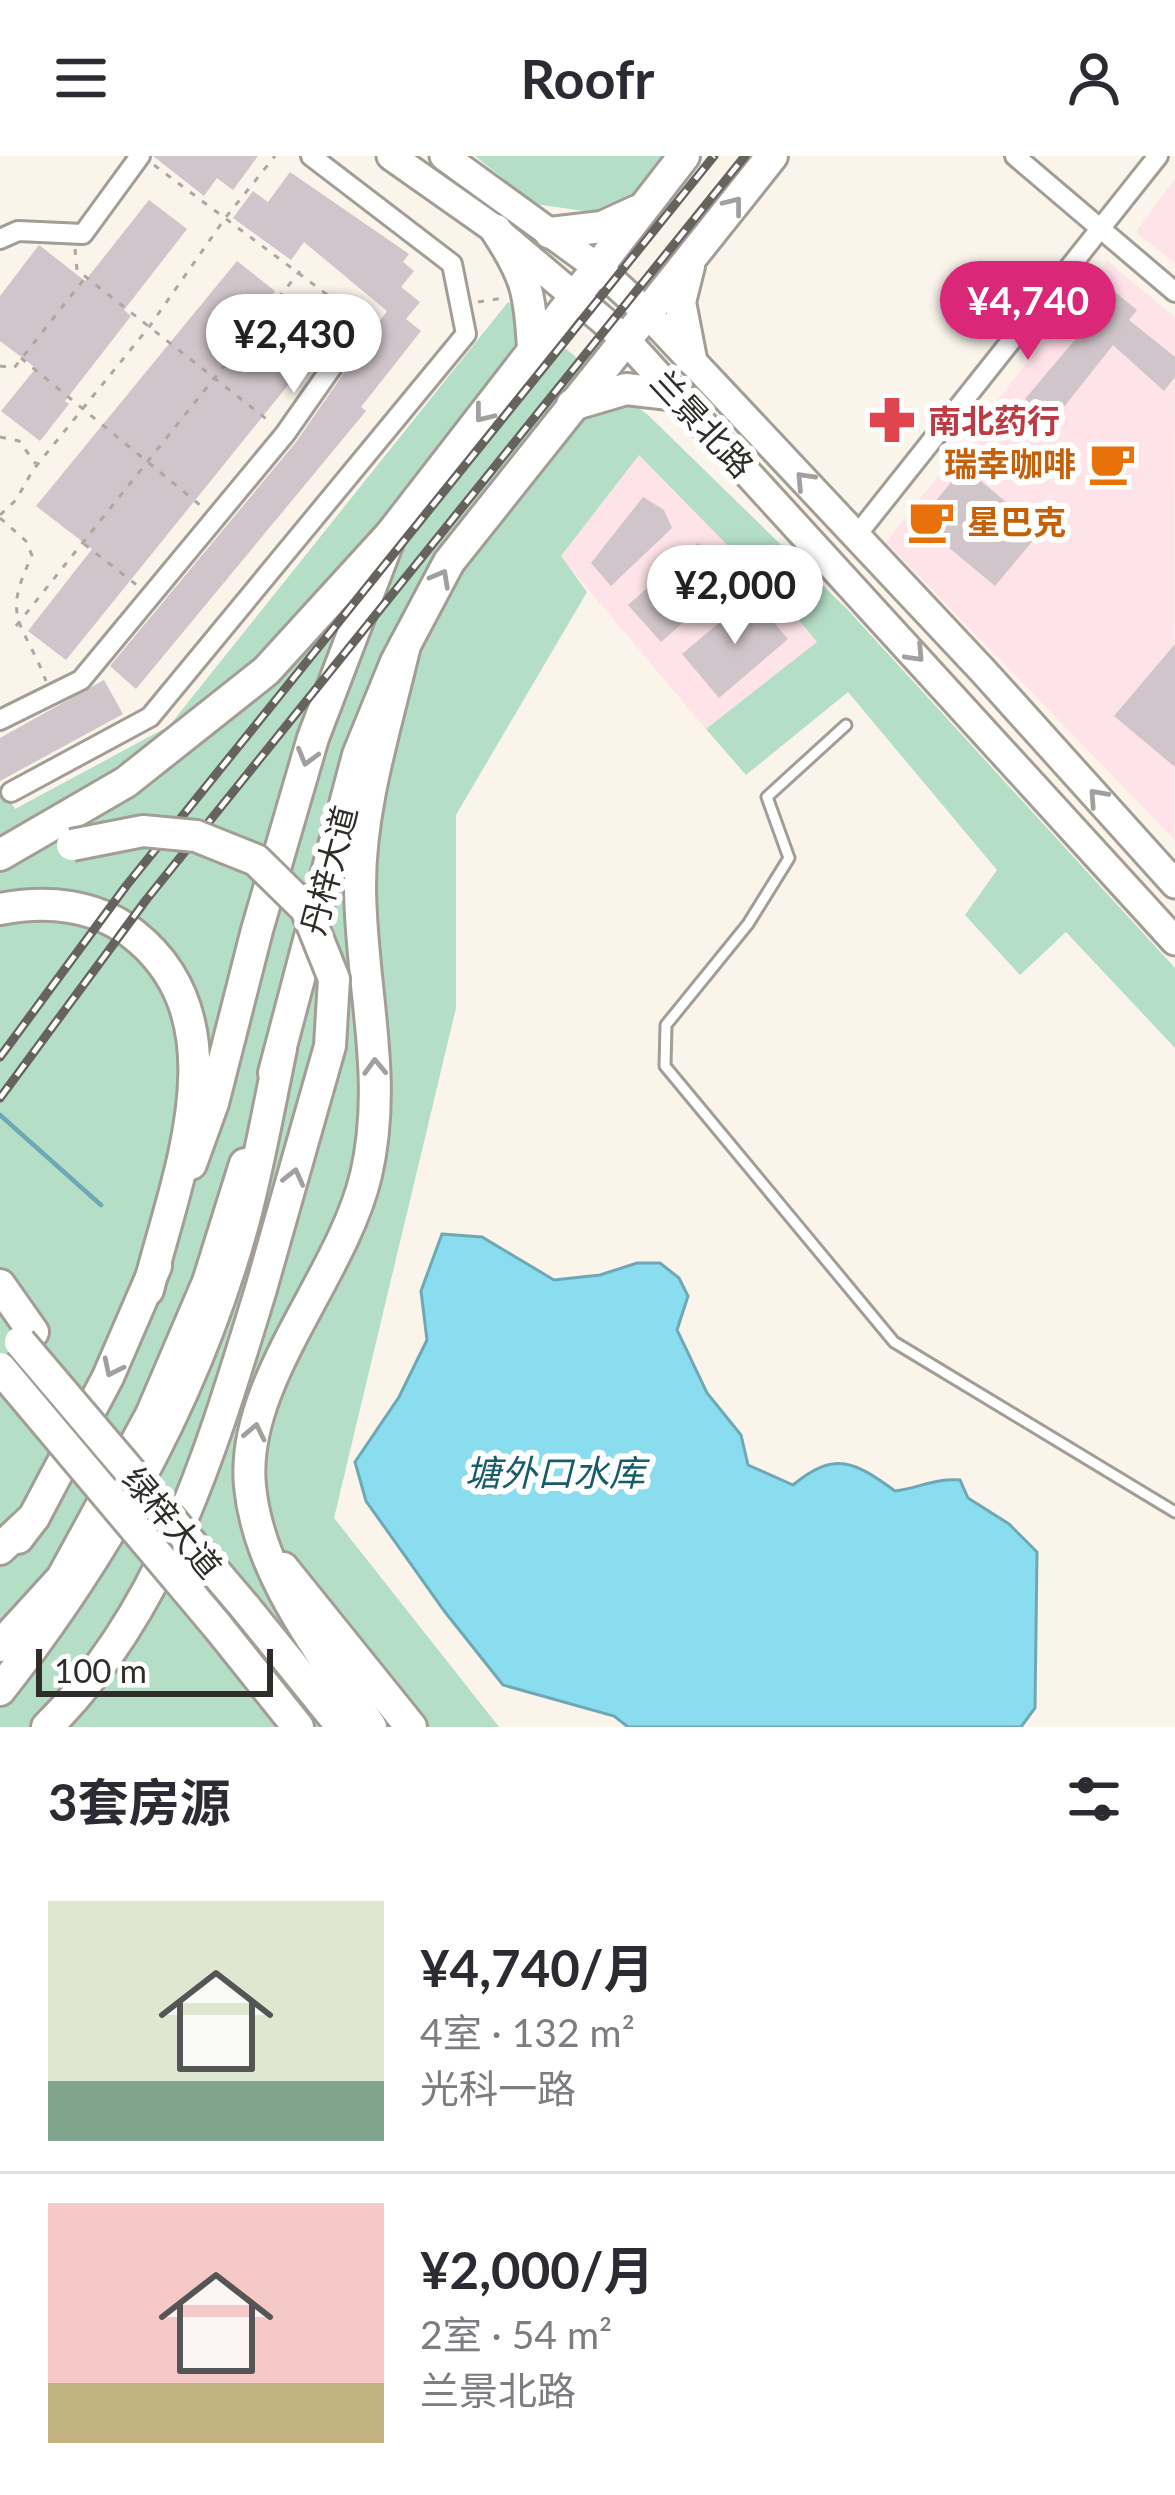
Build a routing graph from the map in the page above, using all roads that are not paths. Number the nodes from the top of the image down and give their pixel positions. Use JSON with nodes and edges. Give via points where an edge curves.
{"nodes":[{"id":1,"x":140,"y":156,"type":"edge"},
{"id":2,"x":311,"y":156,"type":"edge"},
{"id":3,"x":391,"y":156,"type":"edge"},
{"id":4,"x":444,"y":156,"type":"edge"},
{"id":5,"x":684,"y":156,"type":"edge"},
{"id":6,"x":772,"y":156,"type":"edge"},
{"id":7,"x":1015,"y":156,"type":"edge"},
{"id":8,"x":1158,"y":156,"type":"edge"},
{"id":9,"x":494,"y":193,"type":"junction"},
{"id":10,"x":642,"y":209,"type":"junction"},
{"id":11,"x":486,"y":224,"type":"junction"},
{"id":12,"x":1099,"y":230,"type":"junction"},
{"id":13,"x":550,"y":233,"type":"junction"},
{"id":14,"x":0,"y":239,"type":"edge"},
{"id":15,"x":691,"y":260,"type":"junction"},
{"id":16,"x":597,"y":267,"type":"junction"},
{"id":17,"x":1175,"y":292,"type":"edge"},
{"id":18,"x":576,"y":295,"type":"junction"},
{"id":19,"x":645,"y":311,"type":"junction"},
{"id":20,"x":625,"y":339,"type":"junction"},
{"id":21,"x":533,"y":349,"type":"junction"},
{"id":22,"x":339,"y":357,"type":"road end"},
{"id":23,"x":691,"y":359,"type":"junction"},
{"id":24,"x":678,"y":395,"type":"junction"},
{"id":25,"x":572,"y":405,"type":"junction"},
{"id":26,"x":391,"y":534,"type":"junction"},
{"id":27,"x":856,"y":536,"type":"junction"},
{"id":28,"x":405,"y":645,"type":"junction"},
{"id":29,"x":0,"y":720,"type":"edge"},
{"id":30,"x":846,"y":725,"type":"dead end"},
{"id":31,"x":11,"y":792,"type":"dead end"},
{"id":32,"x":0,"y":855,"type":"edge"},
{"id":33,"x":0,"y":864,"type":"edge"},
{"id":34,"x":1175,"y":884,"type":"edge"},
{"id":35,"x":0,"y":909,"type":"edge"},
{"id":36,"x":1175,"y":941,"type":"edge"},
{"id":37,"x":281,"y":1049,"type":"junction"},
{"id":38,"x":0,"y":1285,"type":"edge"},
{"id":39,"x":148,"y":1290,"type":"junction"},
{"id":40,"x":18,"y":1332,"type":"edge"},
{"id":41,"x":0,"y":1368,"type":"edge"},
{"id":42,"x":0,"y":1386,"type":"edge"},
{"id":43,"x":43,"y":1418,"type":"junction"},
{"id":44,"x":1175,"y":1512,"type":"edge"},
{"id":45,"x":254,"y":1514,"type":"junction"},
{"id":46,"x":34,"y":1517,"type":"junction"},
{"id":47,"x":0,"y":1549,"type":"edge"},
{"id":48,"x":0,"y":1562,"type":"edge"},
{"id":49,"x":0,"y":1646,"type":"edge"},
{"id":50,"x":0,"y":1690,"type":"edge"},
{"id":51,"x":47,"y":1727,"type":"edge"},
{"id":52,"x":298,"y":1727,"type":"edge"},
{"id":53,"x":342,"y":1727,"type":"edge"},
{"id":54,"x":371,"y":1727,"type":"edge"},
{"id":55,"x":411,"y":1727,"type":"edge"}],
"edges":[{"from":1,"to":14,"type":"street","via":[[83,234]]},
{"from":2,"to":31,"type":"street","via":[[452,264],[466,334],[150,717]]},
{"from":3,"to":11,"type":"main road","name":"兰景北路"},
{"from":4,"to":9,"type":"main road","name":"兰景北路"},
{"from":5,"to":10,"type":"main road","name":"丹梓大道"},
{"from":15,"to":6,"type":"main road","name":"丹梓大道","one_way":true},
{"from":7,"to":12,"type":"street"},
{"from":8,"to":12,"type":"street"},
{"from":9,"to":11,"type":"main road"},
{"from":9,"to":13,"type":"main road","name":"兰景北路"},
{"from":10,"to":13,"type":"main road","via":[[602,227]]},
{"from":10,"to":16,"type":"main road","name":"丹梓大道"},
{"from":11,"to":18,"type":"main road","name":"兰景北路"},
{"from":11,"to":21,"type":"main road","via":[[522,269]]},
{"from":12,"to":17,"type":"street"},
{"from":12,"to":27,"type":"street"},
{"from":13,"to":16,"type":"main road","name":"兰景北路"},
{"from":15,"to":19,"type":"main road","name":"丹梓大道"},
{"from":15,"to":23,"type":"main road","via":[[680,302]]},
{"from":16,"to":18,"type":"main road","name":"丹梓大道"},
{"from":16,"to":19,"type":"main road","name":"兰景北路"},
{"from":18,"to":20,"type":"main road","name":"兰景北路"},
{"from":18,"to":21,"type":"main road","name":"丹梓大道"},
{"from":19,"to":20,"type":"main road","name":"丹梓大道"},
{"from":19,"to":23,"type":"main road","name":"兰景北路"},
{"from":20,"to":24,"type":"main road","name":"兰景北路"},
{"from":20,"to":25,"type":"main road","name":"丹梓大道"},
{"from":21,"to":26,"type":"main road","name":"丹梓大道","one_way":true},
{"from":22,"to":29,"type":"street","via":[[81,680]]},
{"from":27,"to":23,"type":"main road","name":"兰景北路","one_way":true},
{"from":24,"to":25,"type":"main road","via":[[626,389]]},
{"from":24,"to":36,"type":"main road","name":"兰景北路","one_way":true},
{"from":28,"to":25,"type":"main road","name":"丹梓大道","one_way":true,"via":[[449,562]]},
{"from":26,"to":32,"type":"main road","via":[[266,671],[126,782]]},
{"from":26,"to":39,"type":"main road","name":"丹梓大道","one_way":true,"via":[[313,738],[212,1103]]},
{"from":34,"to":27,"type":"main road","name":"兰景北路","one_way":true},
{"from":28,"to":37,"type":"main road","name":"丹梓大道","via":[[358,755]]},
{"from":45,"to":28,"type":"main road","one_way":true,"via":[[251,1447],[260,1410],[354,1216],[376,1115],[360,885],[366,819]]},
{"from":30,"to":44,"type":"lane","via":[[766,797],[789,858],[748,924],[666,1025],[665,1066],[894,1342]]},
{"from":51,"to":33,"type":"main road","one_way":true,"bridge":true,"via":[[120,1642],[200,1473],[330,1046],[334,979],[306,908],[256,860],[196,836],[143,831]]},
{"from":35,"to":39,"type":"main road","via":[[68,906],[124,927],[166,966],[189,1012],[190,1115]]},
{"from":37,"to":49,"type":"main road","name":"丹梓大道","via":[[208,1282],[151,1415],[62,1578]]},
{"from":37,"to":50,"type":"main road","via":[[243,1221],[163,1437],[55,1621]]},
{"from":38,"to":40,"type":"main road","name":"绿梓大道"},
{"from":39,"to":46,"type":"main road","name":"丹梓大道","one_way":true},
{"from":40,"to":53,"type":"main road","name":"绿梓大道","bridge":true},
{"from":41,"to":43,"type":"main road","name":"绿梓大道","bridge":true},
{"from":42,"to":43,"type":"main road","bridge":true},
{"from":43,"to":52,"type":"main road","name":"绿梓大道","bridge":true},
{"from":45,"to":54,"type":"main road","via":[[302,1624]]},
{"from":45,"to":55,"type":"main road","via":[[304,1599]]},
{"from":46,"to":47,"type":"main road"},
{"from":46,"to":48,"type":"main road","name":"丹梓大道"}]}
